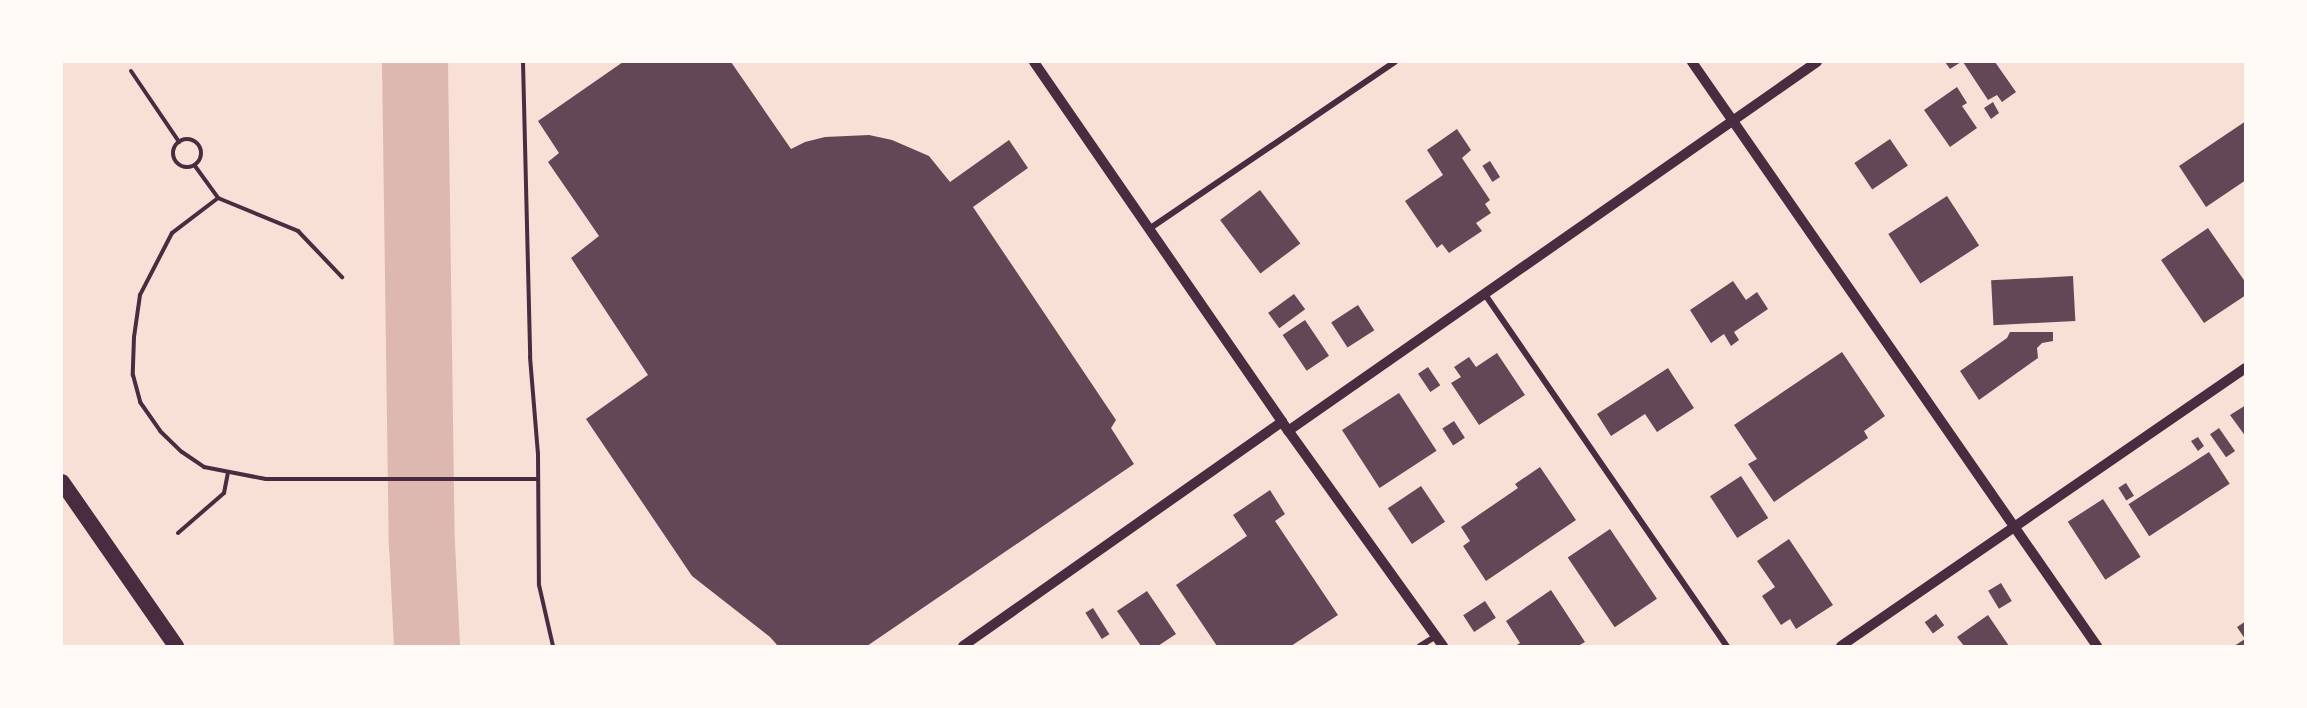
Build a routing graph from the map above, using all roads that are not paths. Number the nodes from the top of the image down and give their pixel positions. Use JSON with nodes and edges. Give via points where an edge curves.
{"nodes":[{"id":1,"x":1034,"y":62,"type":"edge"},
{"id":2,"x":1395,"y":62,"type":"edge"},
{"id":3,"x":1692,"y":62,"type":"edge"},
{"id":4,"x":1817,"y":62,"type":"edge"},
{"id":5,"x":1733,"y":120,"type":"junction"},
{"id":6,"x":1149,"y":229,"type":"junction"},
{"id":7,"x":1484,"y":293,"type":"junction"},
{"id":8,"x":2246,"y":368,"type":"edge"},
{"id":9,"x":1285,"y":427,"type":"junction"},
{"id":10,"x":62,"y":482,"type":"edge"},
{"id":11,"x":2014,"y":526,"type":"junction"},
{"id":12,"x":1436,"y":636,"type":"junction"},
{"id":13,"x":176,"y":646,"type":"edge"},
{"id":14,"x":963,"y":646,"type":"edge"},
{"id":15,"x":1420,"y":646,"type":"edge"},
{"id":16,"x":1443,"y":646,"type":"edge"},
{"id":17,"x":1727,"y":646,"type":"edge"},
{"id":18,"x":1841,"y":646,"type":"edge"},
{"id":19,"x":2097,"y":646,"type":"edge"}],
"edges":[{"from":1,"to":6,"type":"street"},
{"from":2,"to":6,"type":"street"},
{"from":3,"to":5,"type":"street"},
{"from":4,"to":5,"type":"street"},
{"from":5,"to":7,"type":"street"},
{"from":5,"to":11,"type":"street"},
{"from":6,"to":9,"type":"street"},
{"from":7,"to":9,"type":"street"},
{"from":7,"to":17,"type":"street"},
{"from":8,"to":11,"type":"street"},
{"from":9,"to":12,"type":"street"},
{"from":9,"to":14,"type":"street"},
{"from":10,"to":13,"type":"highway"},
{"from":11,"to":18,"type":"street"},
{"from":11,"to":19,"type":"street"},
{"from":12,"to":15,"type":"street"},
{"from":12,"to":16,"type":"street"}]}
